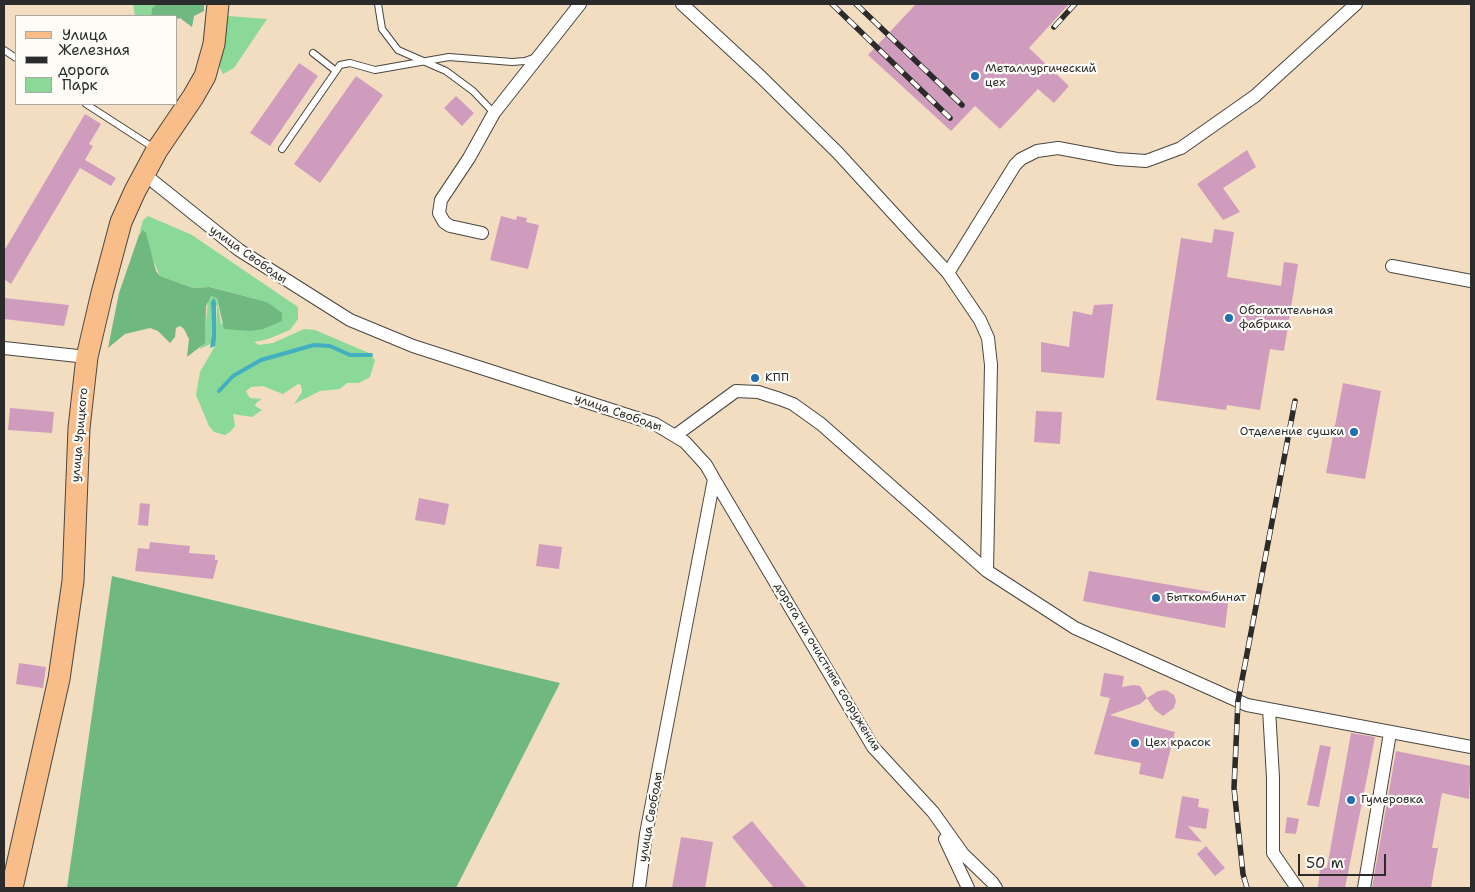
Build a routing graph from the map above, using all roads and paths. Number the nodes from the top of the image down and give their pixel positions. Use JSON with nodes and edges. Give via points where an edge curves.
{"nodes":[{"id":1,"x":218,"y":4,"type":"edge"},
{"id":2,"x":378,"y":4,"type":"edge"},
{"id":3,"x":580,"y":4,"type":"edge"},
{"id":4,"x":682,"y":4,"type":"edge"},
{"id":5,"x":1356,"y":4,"type":"edge"},
{"id":6,"x":4,"y":50,"type":"edge"},
{"id":7,"x":313,"y":53,"type":"dead end"},
{"id":8,"x":538,"y":56,"type":"junction"},
{"id":9,"x":15,"y":57,"type":"edge"},
{"id":10,"x":420,"y":61,"type":"junction"},
{"id":11,"x":336,"y":71,"type":"junction"},
{"id":12,"x":88,"y":105,"type":"edge"},
{"id":13,"x":494,"y":113,"type":"junction"},
{"id":14,"x":282,"y":148,"type":"dead end"},
{"id":15,"x":157,"y":150,"type":"junction"},
{"id":16,"x":144,"y":174,"type":"junction"},
{"id":17,"x":482,"y":233,"type":"dead end"},
{"id":18,"x":1392,"y":266,"type":"dead end"},
{"id":19,"x":948,"y":273,"type":"junction"},
{"id":20,"x":1471,"y":281,"type":"edge"},
{"id":21,"x":4,"y":348,"type":"edge"},
{"id":22,"x":87,"y":357,"type":"junction"},
{"id":23,"x":676,"y":435,"type":"junction"},
{"id":24,"x":714,"y":478,"type":"junction"},
{"id":25,"x":987,"y":571,"type":"junction"},
{"id":26,"x":1269,"y":710,"type":"junction"},
{"id":27,"x":1390,"y":733,"type":"junction"},
{"id":28,"x":1471,"y":747,"type":"edge"},
{"id":29,"x":933,"y":812,"type":"junction"},
{"id":30,"x":12,"y":888,"type":"edge"},
{"id":31,"x":639,"y":888,"type":"edge"},
{"id":32,"x":968,"y":888,"type":"edge"},
{"id":33,"x":996,"y":888,"type":"edge"},
{"id":34,"x":1296,"y":888,"type":"edge"},
{"id":35,"x":1364,"y":888,"type":"edge"}],
"edges":[{"from":1,"to":15,"type":"main road","name":"улица Урицкого","via":[[214,44],[204,76]]},
{"from":2,"to":10,"type":"lane","via":[[379,20],[386,37],[398,50]]},
{"from":3,"to":8,"type":"street"},
{"from":4,"to":19,"type":"street","via":[[838,153]]},
{"from":5,"to":19,"type":"street","via":[[1255,96],[1181,148],[1146,161],[1058,148],[1037,151],[1021,159]]},
{"from":6,"to":9,"type":"lane"},
{"from":7,"to":11,"type":"lane"},
{"from":8,"to":10,"type":"lane","via":[[512,62],[462,57]]},
{"from":8,"to":13,"type":"street"},
{"from":10,"to":11,"type":"lane","via":[[374,70],[344,63]]},
{"from":10,"to":13,"type":"lane","via":[[446,71],[473,91]]},
{"from":11,"to":14,"type":"lane"},
{"from":12,"to":15,"type":"lane"},
{"from":13,"to":17,"type":"street","via":[[439,208],[441,218],[450,226]]},
{"from":15,"to":16,"type":"main road","name":"улица Урицкого"},
{"from":16,"to":22,"type":"main road","name":"улица Урицкого","via":[[121,222]]},
{"from":16,"to":23,"type":"street","name":"улица Свободы","via":[[239,250],[350,320],[413,346],[655,424]]},
{"from":18,"to":20,"type":"street"},
{"from":19,"to":25,"type":"street","via":[[980,320],[990,350]]},
{"from":21,"to":22,"type":"street"},
{"from":22,"to":30,"type":"main road","name":"улица Урицкого","via":[[77,446],[73,580],[67,627],[59,679]]},
{"from":23,"to":24,"type":"street","name":"улица Свободы","via":[[696,453]]},
{"from":23,"to":25,"type":"street","via":[[736,391],[758,392],[793,404],[822,424]]},
{"from":24,"to":29,"type":"street","name":"дорога на очистные сооружения","via":[[873,747]]},
{"from":24,"to":31,"type":"street","name":"улица Свободы","via":[[646,834]]},
{"from":25,"to":26,"type":"street","via":[[1075,628],[1247,705]]},
{"from":26,"to":27,"type":"street"},
{"from":26,"to":34,"type":"street","via":[[1273,852]]},
{"from":27,"to":28,"type":"street"},
{"from":27,"to":35,"type":"street"},
{"from":29,"to":32,"type":"street"},
{"from":29,"to":33,"type":"street","name":"дорога на очистные сооружения","via":[[963,854]]}]}
